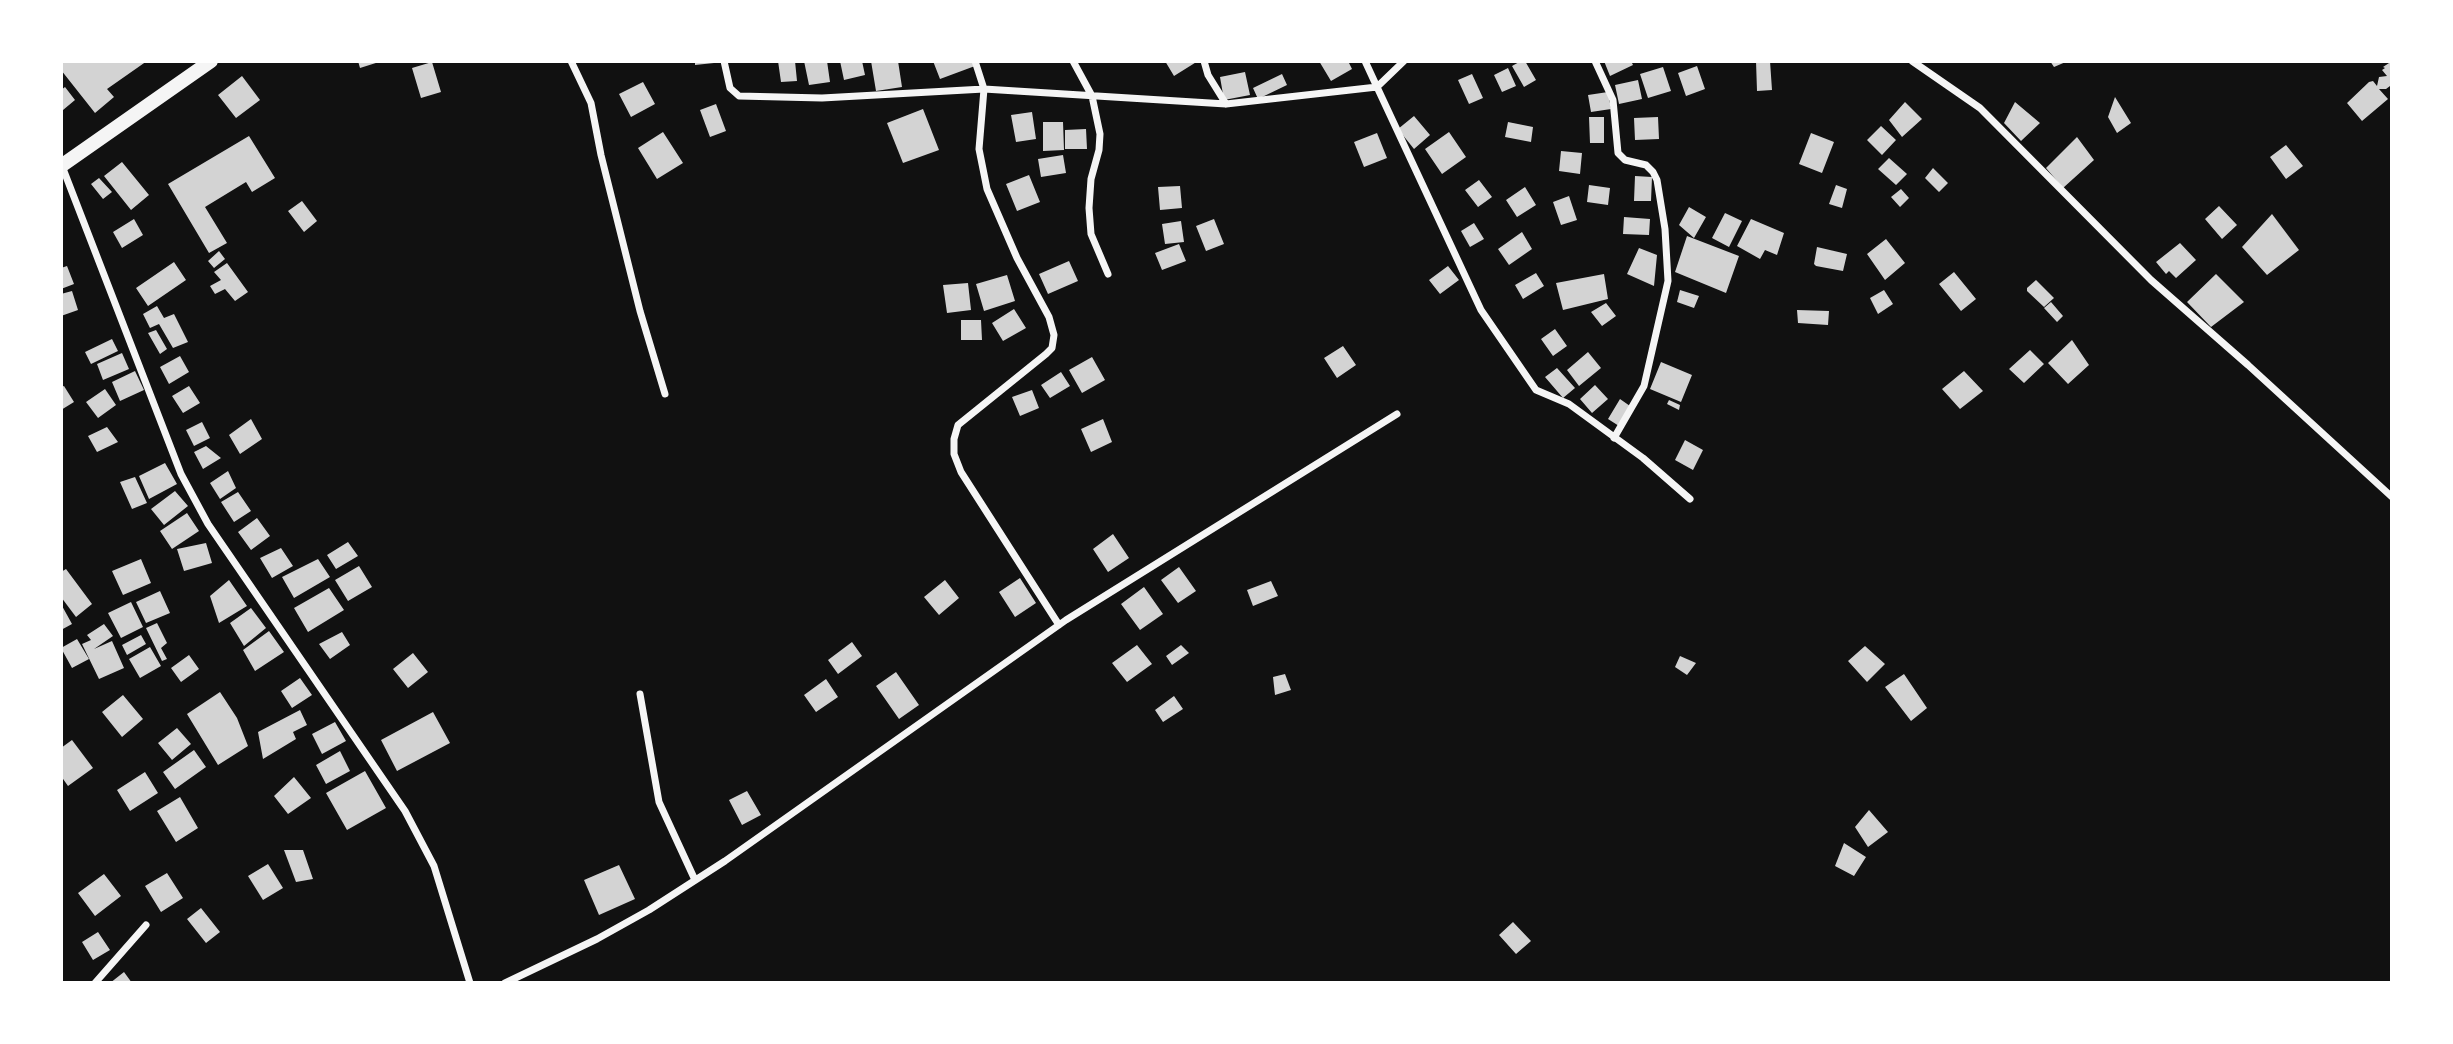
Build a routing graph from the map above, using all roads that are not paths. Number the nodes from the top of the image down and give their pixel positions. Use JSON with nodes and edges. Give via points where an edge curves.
{"nodes":[{"id":1,"x":211,"y":61,"type":"edge"},
{"id":2,"x":571,"y":61,"type":"edge"},
{"id":3,"x":724,"y":61,"type":"edge"},
{"id":4,"x":975,"y":61,"type":"edge"},
{"id":5,"x":1073,"y":61,"type":"edge"},
{"id":6,"x":1204,"y":61,"type":"edge"},
{"id":7,"x":1365,"y":61,"type":"edge"},
{"id":8,"x":1404,"y":61,"type":"edge"},
{"id":9,"x":1595,"y":61,"type":"edge"},
{"id":10,"x":1912,"y":61,"type":"edge"},
{"id":11,"x":1377,"y":87,"type":"junction"},
{"id":12,"x":984,"y":89,"type":"junction"},
{"id":13,"x":1092,"y":96,"type":"junction"},
{"id":14,"x":1226,"y":104,"type":"junction"},
{"id":15,"x":62,"y":166,"type":"edge"},
{"id":16,"x":1108,"y":274,"type":"dead end"},
{"id":17,"x":665,"y":394,"type":"dead end"},
{"id":18,"x":1397,"y":414,"type":"dead end"},
{"id":19,"x":1614,"y":438,"type":"junction"},
{"id":20,"x":2392,"y":497,"type":"edge"},
{"id":21,"x":1690,"y":499,"type":"dead end"},
{"id":22,"x":1059,"y":625,"type":"junction"},
{"id":23,"x":640,"y":694,"type":"dead end"},
{"id":24,"x":695,"y":880,"type":"junction"},
{"id":25,"x":146,"y":925,"type":"dead end"},
{"id":26,"x":95,"y":983,"type":"edge"},
{"id":27,"x":470,"y":983,"type":"edge"},
{"id":28,"x":505,"y":983,"type":"edge"}],
"edges":[{"from":1,"to":15,"type":"main road"},
{"from":2,"to":17,"type":"street","via":[[591,103]]},
{"from":3,"to":12,"type":"street","via":[[730,88],[740,96],[822,98]]},
{"from":4,"to":12,"type":"street"},
{"from":5,"to":13,"type":"street"},
{"from":6,"to":14,"type":"street"},
{"from":7,"to":11,"type":"street"},
{"from":8,"to":11,"type":"street"},
{"from":9,"to":19,"type":"street","via":[[1613,100],[1619,153],[1625,160],[1646,165],[1657,180],[1668,281],[1644,386]]},
{"from":10,"to":20,"type":"street","via":[[1980,108],[2151,280]]},
{"from":11,"to":14,"type":"street"},
{"from":11,"to":19,"type":"street","via":[[1481,310],[1536,390],[1569,404]]},
{"from":12,"to":13,"type":"street"},
{"from":12,"to":22,"type":"street","via":[[979,149],[987,189],[1054,335],[1046,354],[958,425],[954,454]]},
{"from":13,"to":14,"type":"street"},
{"from":13,"to":16,"type":"street","via":[[1100,134],[1091,179],[1091,234]]},
{"from":15,"to":27,"type":"street","via":[[181,474],[208,524],[405,811],[434,866]]},
{"from":18,"to":22,"type":"street"},
{"from":19,"to":21,"type":"street"},
{"from":22,"to":24,"type":"street"},
{"from":23,"to":24,"type":"street","via":[[659,802]]},
{"from":24,"to":28,"type":"street","via":[[607,933]]},
{"from":25,"to":26,"type":"street"}]}
